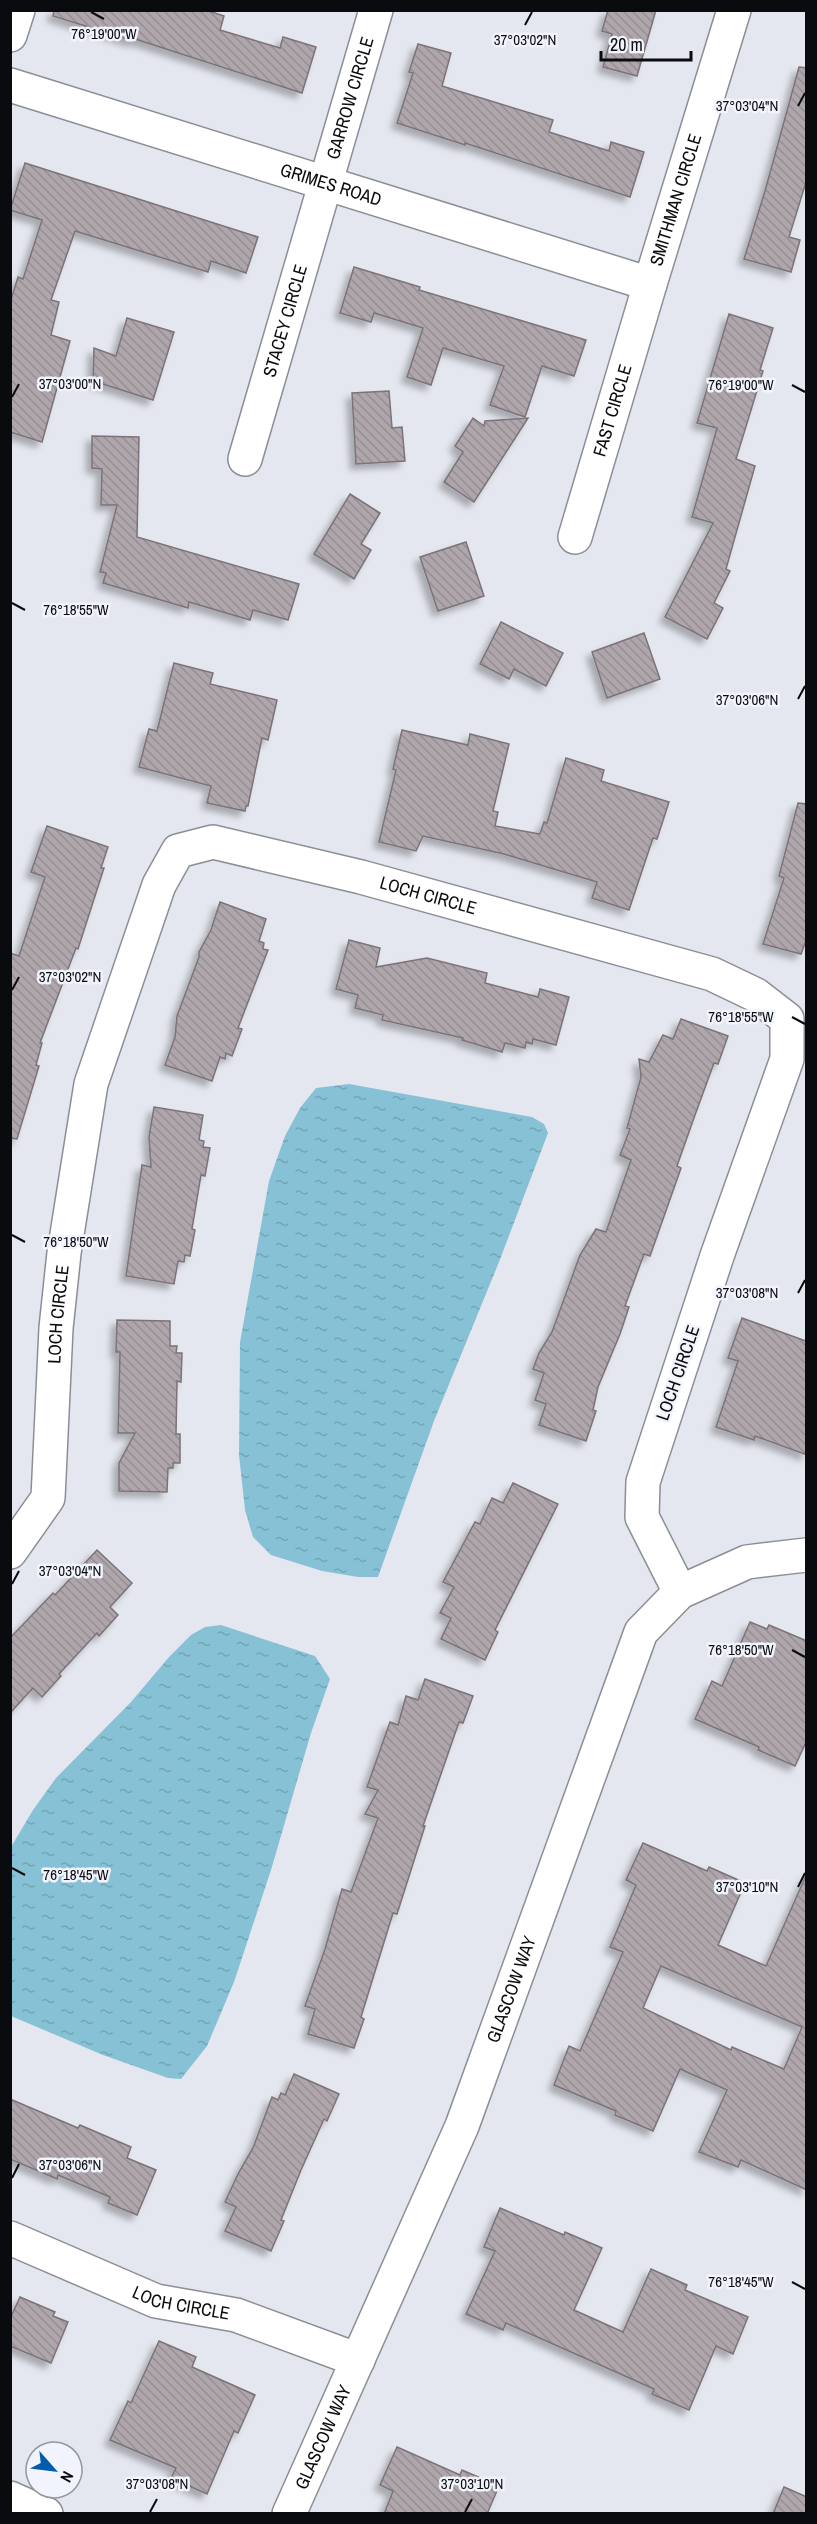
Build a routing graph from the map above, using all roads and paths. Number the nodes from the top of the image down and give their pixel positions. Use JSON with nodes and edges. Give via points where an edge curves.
{"nodes":[{"id":1,"x":18,"y":10,"type":"edge"},
{"id":2,"x":376,"y":10,"type":"edge"},
{"id":3,"x":734,"y":10,"type":"edge"},
{"id":4,"x":10,"y":35,"type":"edge"},
{"id":5,"x":10,"y":85,"type":"edge"},
{"id":6,"x":325,"y":184,"type":"junction"},
{"id":7,"x":650,"y":284,"type":"junction"},
{"id":8,"x":245,"y":459,"type":"dead end"},
{"id":9,"x":575,"y":537,"type":"dead end"},
{"id":10,"x":10,"y":1552,"type":"edge"},
{"id":11,"x":807,"y":1555,"type":"edge"},
{"id":12,"x":680,"y":1592,"type":"junction"},
{"id":13,"x":10,"y":2238,"type":"edge"},
{"id":14,"x":358,"y":2360,"type":"junction"},
{"id":15,"x":10,"y":2498,"type":"edge"},
{"id":16,"x":46,"y":2514,"type":"edge"},
{"id":17,"x":289,"y":2514,"type":"edge"}],
"edges":[{"from":1,"to":4,"type":"street"},
{"from":2,"to":6,"type":"street","name":"GARROW CIRCLE"},
{"from":3,"to":7,"type":"street","name":"SMITHMAN CIRCLE"},
{"from":5,"to":6,"type":"street","name":"GRIMES ROAD"},
{"from":6,"to":7,"type":"street","name":"GRIMES ROAD"},
{"from":6,"to":8,"type":"street","name":"STACEY CIRCLE"},
{"from":7,"to":9,"type":"street","name":"FAST CIRCLE"},
{"from":10,"to":12,"type":"street","name":"LOCH CIRCLE","via":[[48,1498],[56,1328],[91,1084],[159,885],[178,851],[213,842],[372,880],[712,974],[756,995],[787,1019],[787,1059],[643,1482],[642,1517]]},
{"from":11,"to":12,"type":"street","name":"GLASCOW WAY","via":[[747,1562]]},
{"from":12,"to":14,"type":"street","name":"GLASCOW WAY","via":[[640,1632],[462,2126]]},
{"from":13,"to":14,"type":"street","name":"LOCH CIRCLE","via":[[156,2301],[236,2315]]},
{"from":14,"to":17,"type":"street","name":"GLASCOW WAY"},
{"from":15,"to":16,"type":"street"}]}
